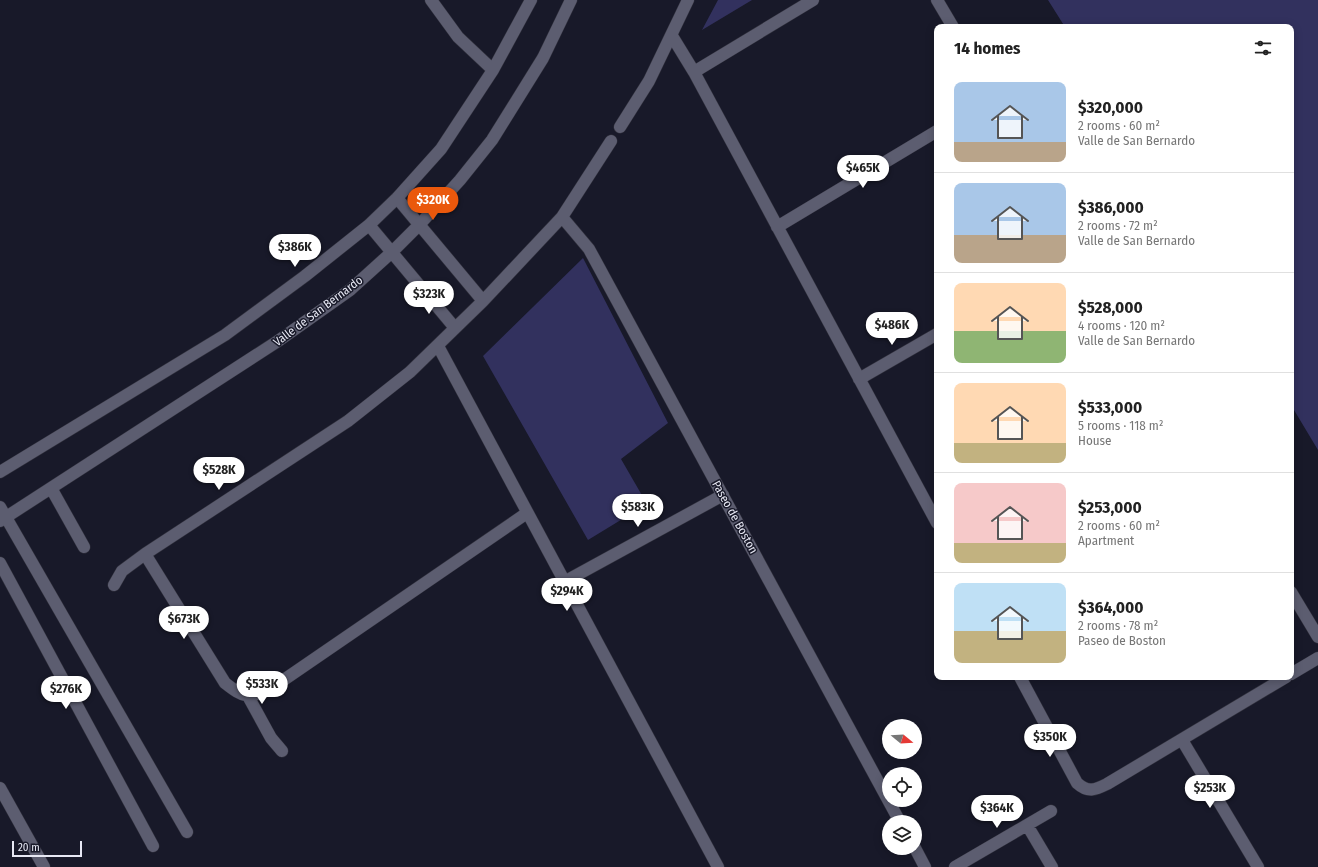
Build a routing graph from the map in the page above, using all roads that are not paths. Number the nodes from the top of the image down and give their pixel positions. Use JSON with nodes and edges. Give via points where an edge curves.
{"nodes":[{"id":1,"x":431,"y":0,"type":"edge"},
{"id":2,"x":531,"y":0,"type":"edge"},
{"id":3,"x":571,"y":0,"type":"edge"},
{"id":4,"x":688,"y":0,"type":"edge"},
{"id":5,"x":813,"y":0,"type":"edge"},
{"id":6,"x":937,"y":0,"type":"edge"},
{"id":7,"x":951,"y":24,"type":"edge"},
{"id":8,"x":672,"y":36,"type":"junction"},
{"id":9,"x":493,"y":70,"type":"junction"},
{"id":10,"x":694,"y":72,"type":"junction"},
{"id":11,"x":620,"y":127,"type":"dead end"},
{"id":12,"x":934,"y":133,"type":"edge"},
{"id":13,"x":611,"y":141,"type":"dead end"},
{"id":14,"x":397,"y":198,"type":"junction"},
{"id":15,"x":562,"y":217,"type":"junction"},
{"id":16,"x":420,"y":224,"type":"junction"},
{"id":17,"x":369,"y":225,"type":"junction"},
{"id":18,"x":777,"y":227,"type":"junction"},
{"id":19,"x":392,"y":252,"type":"junction"},
{"id":20,"x":484,"y":301,"type":"junction"},
{"id":21,"x":456,"y":328,"type":"junction"},
{"id":22,"x":934,"y":336,"type":"edge"},
{"id":23,"x":438,"y":346,"type":"junction"},
{"id":24,"x":859,"y":379,"type":"junction"},
{"id":25,"x":0,"y":472,"type":"edge"},
{"id":26,"x":52,"y":488,"type":"junction"},
{"id":27,"x":722,"y":495,"type":"junction"},
{"id":28,"x":527,"y":513,"type":"junction"},
{"id":29,"x":2,"y":515,"type":"edge"},
{"id":30,"x":934,"y":516,"type":"edge"},
{"id":31,"x":84,"y":547,"type":"dead end"},
{"id":32,"x":145,"y":554,"type":"junction"},
{"id":33,"x":0,"y":563,"type":"edge"},
{"id":34,"x":564,"y":582,"type":"junction"},
{"id":35,"x":114,"y":585,"type":"dead end"},
{"id":36,"x":1294,"y":597,"type":"edge"},
{"id":37,"x":1318,"y":637,"type":"edge"},
{"id":38,"x":1318,"y":658,"type":"edge"},
{"id":39,"x":1294,"y":672,"type":"edge"},
{"id":40,"x":1022,"y":680,"type":"edge"},
{"id":41,"x":1281,"y":680,"type":"edge"},
{"id":42,"x":248,"y":696,"type":"junction"},
{"id":43,"x":1182,"y":740,"type":"junction"},
{"id":44,"x":282,"y":751,"type":"dead end"},
{"id":45,"x":0,"y":788,"type":"edge"},
{"id":46,"x":1051,"y":811,"type":"dead end"},
{"id":47,"x":896,"y":815,"type":"edge"},
{"id":48,"x":1027,"y":825,"type":"junction"},
{"id":49,"x":187,"y":832,"type":"dead end"},
{"id":50,"x":153,"y":846,"type":"dead end"},
{"id":51,"x":918,"y":855,"type":"edge"},
{"id":52,"x":44,"y":867,"type":"edge"},
{"id":53,"x":718,"y":867,"type":"edge"},
{"id":54,"x":925,"y":867,"type":"edge"},
{"id":55,"x":955,"y":867,"type":"edge"},
{"id":56,"x":1052,"y":867,"type":"edge"},
{"id":57,"x":1258,"y":867,"type":"edge"}],
"edges":[{"from":1,"to":9,"type":"street","via":[[458,38]]},
{"from":2,"to":9,"type":"street"},
{"from":3,"to":16,"type":"street","name":"Valle de San Bernardo","via":[[543,58],[492,140]]},
{"from":4,"to":8,"type":"street"},
{"from":5,"to":10,"type":"street"},
{"from":6,"to":7,"type":"street"},
{"from":8,"to":10,"type":"street"},
{"from":8,"to":11,"type":"street","via":[[649,81]]},
{"from":9,"to":14,"type":"street","via":[[441,149]]},
{"from":10,"to":18,"type":"street"},
{"from":12,"to":18,"type":"street"},
{"from":13,"to":15,"type":"street"},
{"from":14,"to":16,"type":"street"},
{"from":14,"to":17,"type":"street"},
{"from":15,"to":20,"type":"street"},
{"from":15,"to":27,"type":"street","name":"Paseo de Boston","via":[[589,249]]},
{"from":16,"to":19,"type":"street","name":"Valle de San Bernardo"},
{"from":16,"to":20,"type":"street"},
{"from":17,"to":19,"type":"street"},
{"from":17,"to":25,"type":"street","via":[[225,335]]},
{"from":18,"to":24,"type":"street"},
{"from":19,"to":21,"type":"street"},
{"from":19,"to":26,"type":"street","name":"Valle de San Bernardo","via":[[350,290],[278,341]]},
{"from":20,"to":21,"type":"street"},
{"from":21,"to":23,"type":"street"},
{"from":22,"to":24,"type":"street"},
{"from":23,"to":28,"type":"street"},
{"from":23,"to":32,"type":"street","via":[[410,372],[348,421]]},
{"from":24,"to":30,"type":"street"},
{"from":26,"to":29,"type":"street","name":"Valle de San Bernardo"},
{"from":26,"to":31,"type":"street"},
{"from":27,"to":34,"type":"street"},
{"from":27,"to":47,"type":"street","name":"Paseo de Boston"},
{"from":28,"to":34,"type":"street"},
{"from":28,"to":42,"type":"street","via":[[269,690]]},
{"from":29,"to":49,"type":"street"},
{"from":32,"to":35,"type":"street","via":[[122,571]]},
{"from":32,"to":42,"type":"street","via":[[225,683],[238,693]]},
{"from":33,"to":50,"type":"street"},
{"from":34,"to":53,"type":"street"},
{"from":36,"to":37,"type":"street"},
{"from":38,"to":39,"type":"street"},
{"from":40,"to":43,"type":"street","via":[[1077,783],[1083,788],[1097,789]]},
{"from":41,"to":43,"type":"street"},
{"from":42,"to":44,"type":"street","via":[[271,738]]},
{"from":43,"to":57,"type":"street"},
{"from":45,"to":52,"type":"street"},
{"from":46,"to":48,"type":"street"},
{"from":48,"to":55,"type":"street"},
{"from":48,"to":56,"type":"street"},
{"from":51,"to":54,"type":"street"}]}
